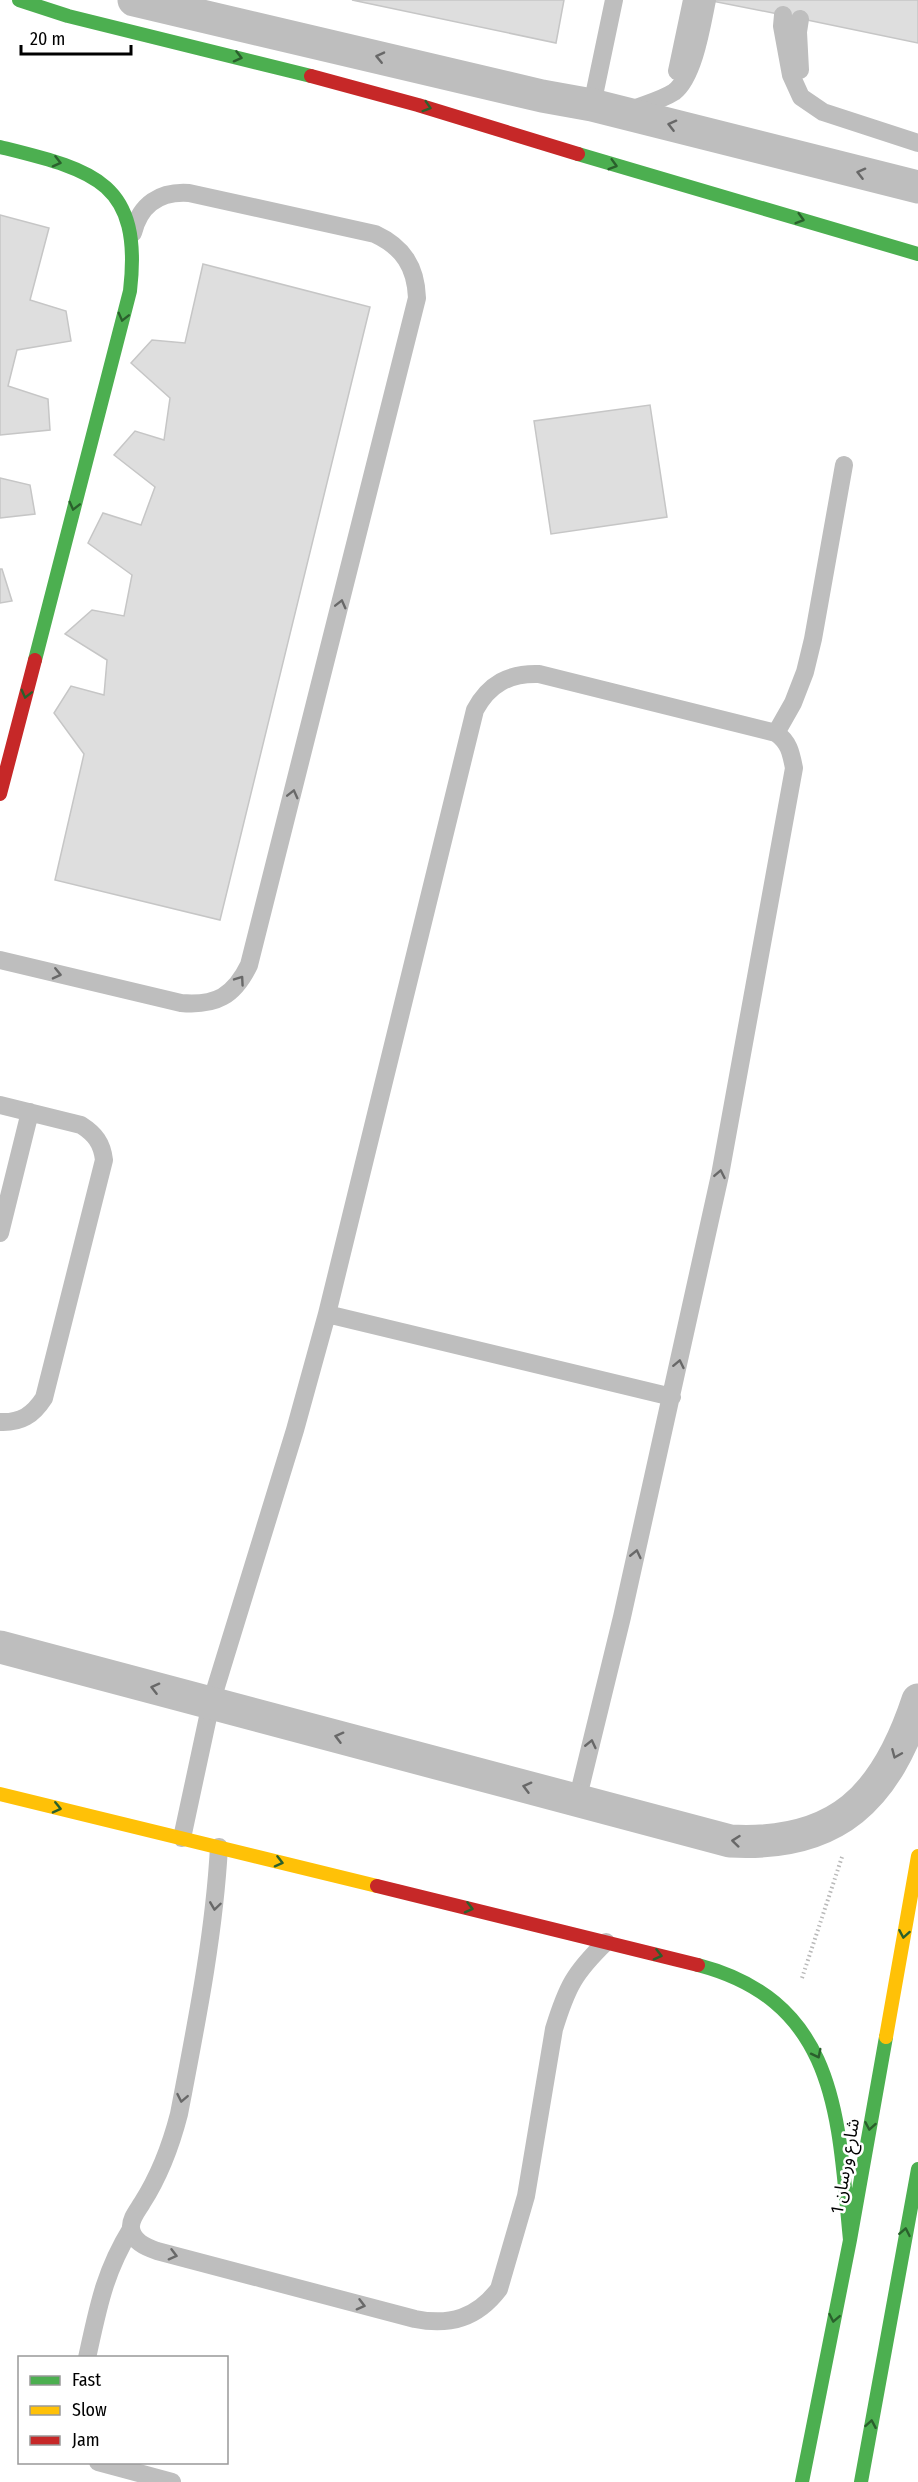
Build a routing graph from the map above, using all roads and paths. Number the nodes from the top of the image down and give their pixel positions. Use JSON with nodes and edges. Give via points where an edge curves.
{"nodes":[{"id":1,"x":20,"y":0,"type":"edge"},
{"id":2,"x":134,"y":0,"type":"edge"},
{"id":3,"x":614,"y":0,"type":"edge"},
{"id":4,"x":692,"y":0,"type":"edge"},
{"id":5,"x":707,"y":0,"type":"edge"},
{"id":6,"x":791,"y":17,"type":"dead end"},
{"id":7,"x":655,"y":99,"type":"junction"},
{"id":8,"x":592,"y":105,"type":"junction"},
{"id":9,"x":623,"y":113,"type":"junction"},
{"id":10,"x":918,"y":143,"type":"edge"},
{"id":11,"x":0,"y":147,"type":"edge"},
{"id":12,"x":918,"y":187,"type":"edge"},
{"id":13,"x":132,"y":234,"type":"junction"},
{"id":14,"x":918,"y":254,"type":"edge"},
{"id":15,"x":844,"y":465,"type":"dead end"},
{"id":16,"x":776,"y":733,"type":"junction"},
{"id":17,"x":0,"y":794,"type":"edge"},
{"id":18,"x":0,"y":960,"type":"edge"},
{"id":19,"x":0,"y":1105,"type":"edge"},
{"id":20,"x":30,"y":1112,"type":"junction"},
{"id":21,"x":0,"y":1233,"type":"edge"},
{"id":22,"x":327,"y":1314,"type":"junction"},
{"id":23,"x":672,"y":1397,"type":"junction"},
{"id":24,"x":0,"y":1422,"type":"edge"},
{"id":25,"x":0,"y":1647,"type":"edge"},
{"id":26,"x":918,"y":1700,"type":"edge"},
{"id":27,"x":212,"y":1703,"type":"junction"},
{"id":28,"x":0,"y":1794,"type":"edge"},
{"id":29,"x":577,"y":1801,"type":"junction"},
{"id":30,"x":182,"y":1838,"type":"junction"},
{"id":31,"x":219,"y":1848,"type":"junction"},
{"id":32,"x":844,"y":1850,"type":"dead end"},
{"id":33,"x":918,"y":1856,"type":"edge"},
{"id":34,"x":606,"y":1942,"type":"junction"},
{"id":35,"x":799,"y":1985,"type":"dead end"},
{"id":36,"x":918,"y":2169,"type":"edge"},
{"id":37,"x":131,"y":2229,"type":"junction"},
{"id":38,"x":850,"y":2240,"type":"junction"},
{"id":39,"x":87,"y":2356,"type":"edge"},
{"id":40,"x":102,"y":2464,"type":"edge"},
{"id":41,"x":172,"y":2482,"type":"edge"},
{"id":42,"x":802,"y":2482,"type":"edge"},
{"id":43,"x":861,"y":2482,"type":"edge"}],
"edges":[{"from":1,"to":14,"type":"street","one_way":true,"via":[[68,16],[418,105]]},
{"from":8,"to":2,"type":"street","one_way":true},
{"from":3,"to":8,"type":"lane"},
{"from":4,"to":7,"type":"lane","via":[[674,79]]},
{"from":5,"to":7,"type":"lane","via":[[689,70],[676,90]]},
{"from":6,"to":10,"type":"lane","via":[[782,26],[791,75],[801,97],[832,115]]},
{"from":7,"to":9,"type":"lane"},
{"from":8,"to":9,"type":"street"},
{"from":12,"to":9,"type":"street","one_way":true},
{"from":11,"to":13,"type":"street","one_way":true,"via":[[88,173],[116,199]]},
{"from":13,"to":17,"type":"street","one_way":true,"via":[[135,253],[130,291]]},
{"from":18,"to":13,"type":"lane","one_way":true,"via":[[181,1003],[215,1001],[242,980],[417,298],[414,271],[407,258],[375,234],[176,192],[152,201]]},
{"from":15,"to":16,"type":"lane","via":[[805,672]]},
{"from":16,"to":22,"type":"lane","via":[[539,674],[507,677],[482,697],[475,711]]},
{"from":23,"to":16,"type":"lane","one_way":true,"via":[[720,1175],[794,768],[788,745]]},
{"from":19,"to":20,"type":"lane"},
{"from":20,"to":21,"type":"lane"},
{"from":20,"to":24,"type":"lane","via":[[91,1131],[103,1149],[104,1160],[44,1398],[27,1417]]},
{"from":22,"to":23,"type":"lane"},
{"from":22,"to":27,"type":"lane"},
{"from":29,"to":23,"type":"lane","one_way":true},
{"from":27,"to":25,"type":"street","one_way":true},
{"from":26,"to":29,"type":"street","one_way":true,"via":[[893,1763],[874,1789],[851,1811],[794,1838],[762,1843],[730,1841]]},
{"from":29,"to":27,"type":"street","one_way":true},
{"from":27,"to":30,"type":"lane"},
{"from":28,"to":30,"type":"street","one_way":true},
{"from":30,"to":31,"type":"street"},
{"from":31,"to":34,"type":"street","one_way":true},
{"from":31,"to":37,"type":"lane","one_way":true,"via":[[209,1951],[179,2114],[158,2176]]},
{"from":32,"to":35,"type":"path"},
{"from":33,"to":38,"type":"street","name":"شارع ورسان 1","one_way":true},
{"from":37,"to":34,"type":"lane","one_way":true,"via":[[136,2240],[151,2249],[415,2319],[451,2322],[468,2316],[499,2289],[509,2258],[526,2196],[561,2006],[570,1983]]},
{"from":34,"to":38,"type":"street","one_way":true,"via":[[741,1979],[773,2000],[803,2031],[821,2062],[834,2104]]},
{"from":43,"to":36,"type":"street","one_way":true},
{"from":37,"to":39,"type":"lane","via":[[106,2277]]},
{"from":38,"to":42,"type":"street","name":"شارع ورسان 1","one_way":true},
{"from":40,"to":41,"type":"lane"}]}
